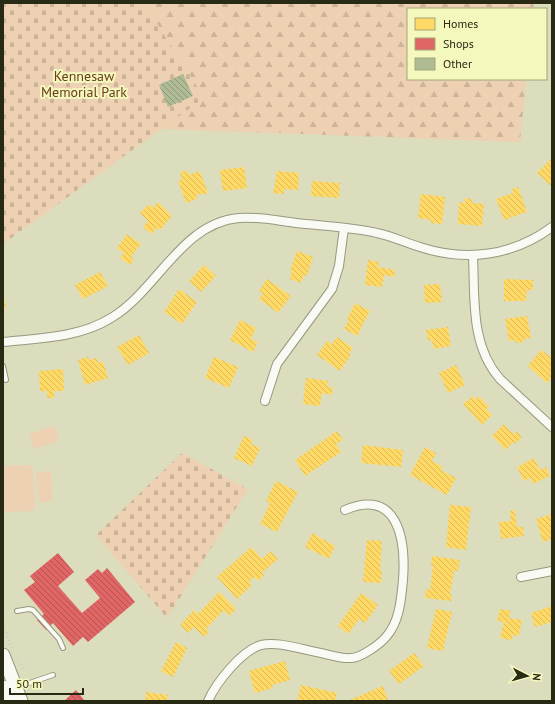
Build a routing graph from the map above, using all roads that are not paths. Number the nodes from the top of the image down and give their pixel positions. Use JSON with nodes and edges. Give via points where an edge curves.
{"nodes":[{"id":1,"x":552,"y":227,"type":"edge"},
{"id":2,"x":344,"y":228,"type":"junction"},
{"id":3,"x":473,"y":256,"type":"junction"},
{"id":4,"x":3,"y":342,"type":"edge"},
{"id":5,"x":3,"y":366,"type":"edge"},
{"id":6,"x":6,"y":380,"type":"dead end"},
{"id":7,"x":265,"y":401,"type":"dead end"},
{"id":8,"x":552,"y":427,"type":"edge"},
{"id":9,"x":345,"y":510,"type":"dead end"},
{"id":10,"x":552,"y":571,"type":"edge"},
{"id":11,"x":521,"y":577,"type":"dead end"},
{"id":12,"x":17,"y":611,"type":"dead end"},
{"id":13,"x":63,"y":648,"type":"dead end"},
{"id":14,"x":3,"y":655,"type":"edge"},
{"id":15,"x":53,"y":675,"type":"dead end"},
{"id":16,"x":7,"y":693,"type":"edge"},
{"id":17,"x":21,"y":701,"type":"edge"},
{"id":18,"x":208,"y":701,"type":"edge"}],
"edges":[{"from":1,"to":3,"type":"street","via":[[521,245],[504,251]]},
{"from":2,"to":3,"type":"street","via":[[377,233],[438,252]]},
{"from":2,"to":4,"type":"street","via":[[247,218],[216,223],[196,235],[134,301],[112,318],[76,333]]},
{"from":2,"to":7,"type":"street","via":[[339,266],[332,289],[283,354],[271,378]]},
{"from":3,"to":8,"type":"street","via":[[476,324],[483,354],[500,379]]},
{"from":5,"to":6,"type":"lane"},
{"from":9,"to":18,"type":"street","via":[[358,505],[378,505],[394,518],[399,528],[404,566],[401,605],[387,636],[375,647],[351,658],[274,644],[261,646],[246,653],[234,664],[213,690]]},
{"from":10,"to":11,"type":"street"},
{"from":12,"to":13,"type":"lane","via":[[29,608],[33,610],[59,639]]},
{"from":14,"to":16,"type":"highway"},
{"from":15,"to":16,"type":"lane"},
{"from":16,"to":17,"type":"highway"}]}
